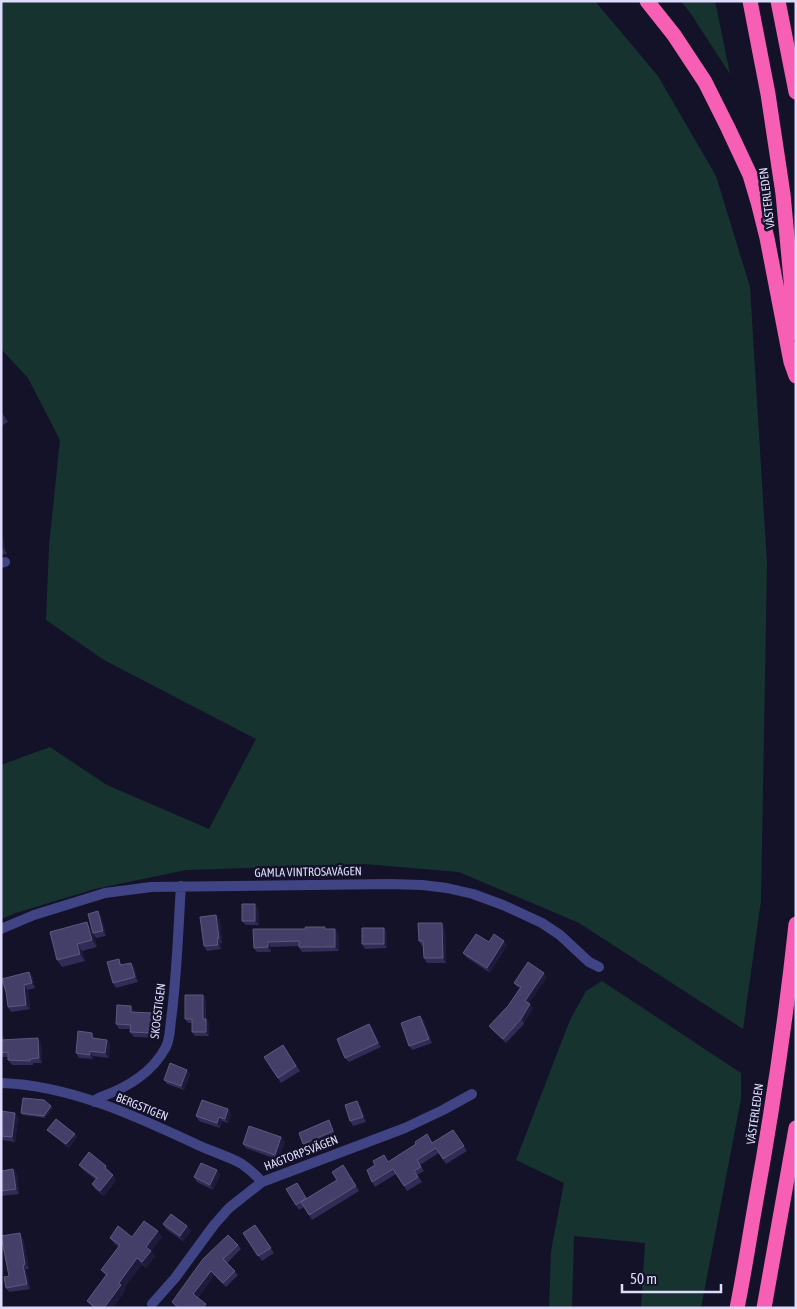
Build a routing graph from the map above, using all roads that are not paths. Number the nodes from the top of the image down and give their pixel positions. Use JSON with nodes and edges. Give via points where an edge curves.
{"nodes":[{"id":1,"x":647,"y":1,"type":"edge"},
{"id":2,"x":750,"y":1,"type":"edge"},
{"id":3,"x":778,"y":1,"type":"edge"},
{"id":4,"x":796,"y":92,"type":"edge"},
{"id":5,"x":796,"y":333,"type":"edge"},
{"id":6,"x":796,"y":376,"type":"edge"},
{"id":7,"x":181,"y":886,"type":"junction"},
{"id":8,"x":796,"y":924,"type":"edge"},
{"id":9,"x":1,"y":929,"type":"edge"},
{"id":10,"x":599,"y":966,"type":"dead end"},
{"id":11,"x":1,"y":1083,"type":"edge"},
{"id":12,"x":472,"y":1094,"type":"dead end"},
{"id":13,"x":95,"y":1102,"type":"junction"},
{"id":14,"x":796,"y":1128,"type":"edge"},
{"id":15,"x":262,"y":1182,"type":"junction"},
{"id":16,"x":152,"y":1304,"type":"dead end"},
{"id":17,"x":737,"y":1308,"type":"edge"},
{"id":18,"x":764,"y":1308,"type":"edge"}],
"edges":[{"from":1,"to":6,"type":"highway","via":[[705,82],[750,175],[765,229]]},
{"from":2,"to":5,"type":"highway","name":"VÄSTERLEDEN","via":[[783,194]]},
{"from":3,"to":4,"type":"highway"},
{"from":7,"to":9,"type":"street","name":"GAMLA VINTROSAVÄGEN","via":[[105,893]]},
{"from":7,"to":10,"type":"street","name":"GAMLA VINTROSAVÄGEN","via":[[390,884],[446,888],[496,902],[542,923],[589,962]]},
{"from":7,"to":13,"type":"street","name":"SKOGSTIGEN","via":[[174,1000],[167,1045],[145,1074]]},
{"from":8,"to":17,"type":"highway","name":"VÄSTERLEDEN","via":[[779,1056]]},
{"from":11,"to":13,"type":"street","name":"BERGSTIGEN","via":[[30,1084]]},
{"from":12,"to":15,"type":"street","name":"HAGTORPSVÄGEN","via":[[405,1128]]},
{"from":13,"to":15,"type":"street","name":"BERGSTIGEN","via":[[241,1164]]},
{"from":14,"to":18,"type":"highway"},
{"from":15,"to":16,"type":"street","name":"HAGTORPSVÄGEN","via":[[219,1219]]}]}
